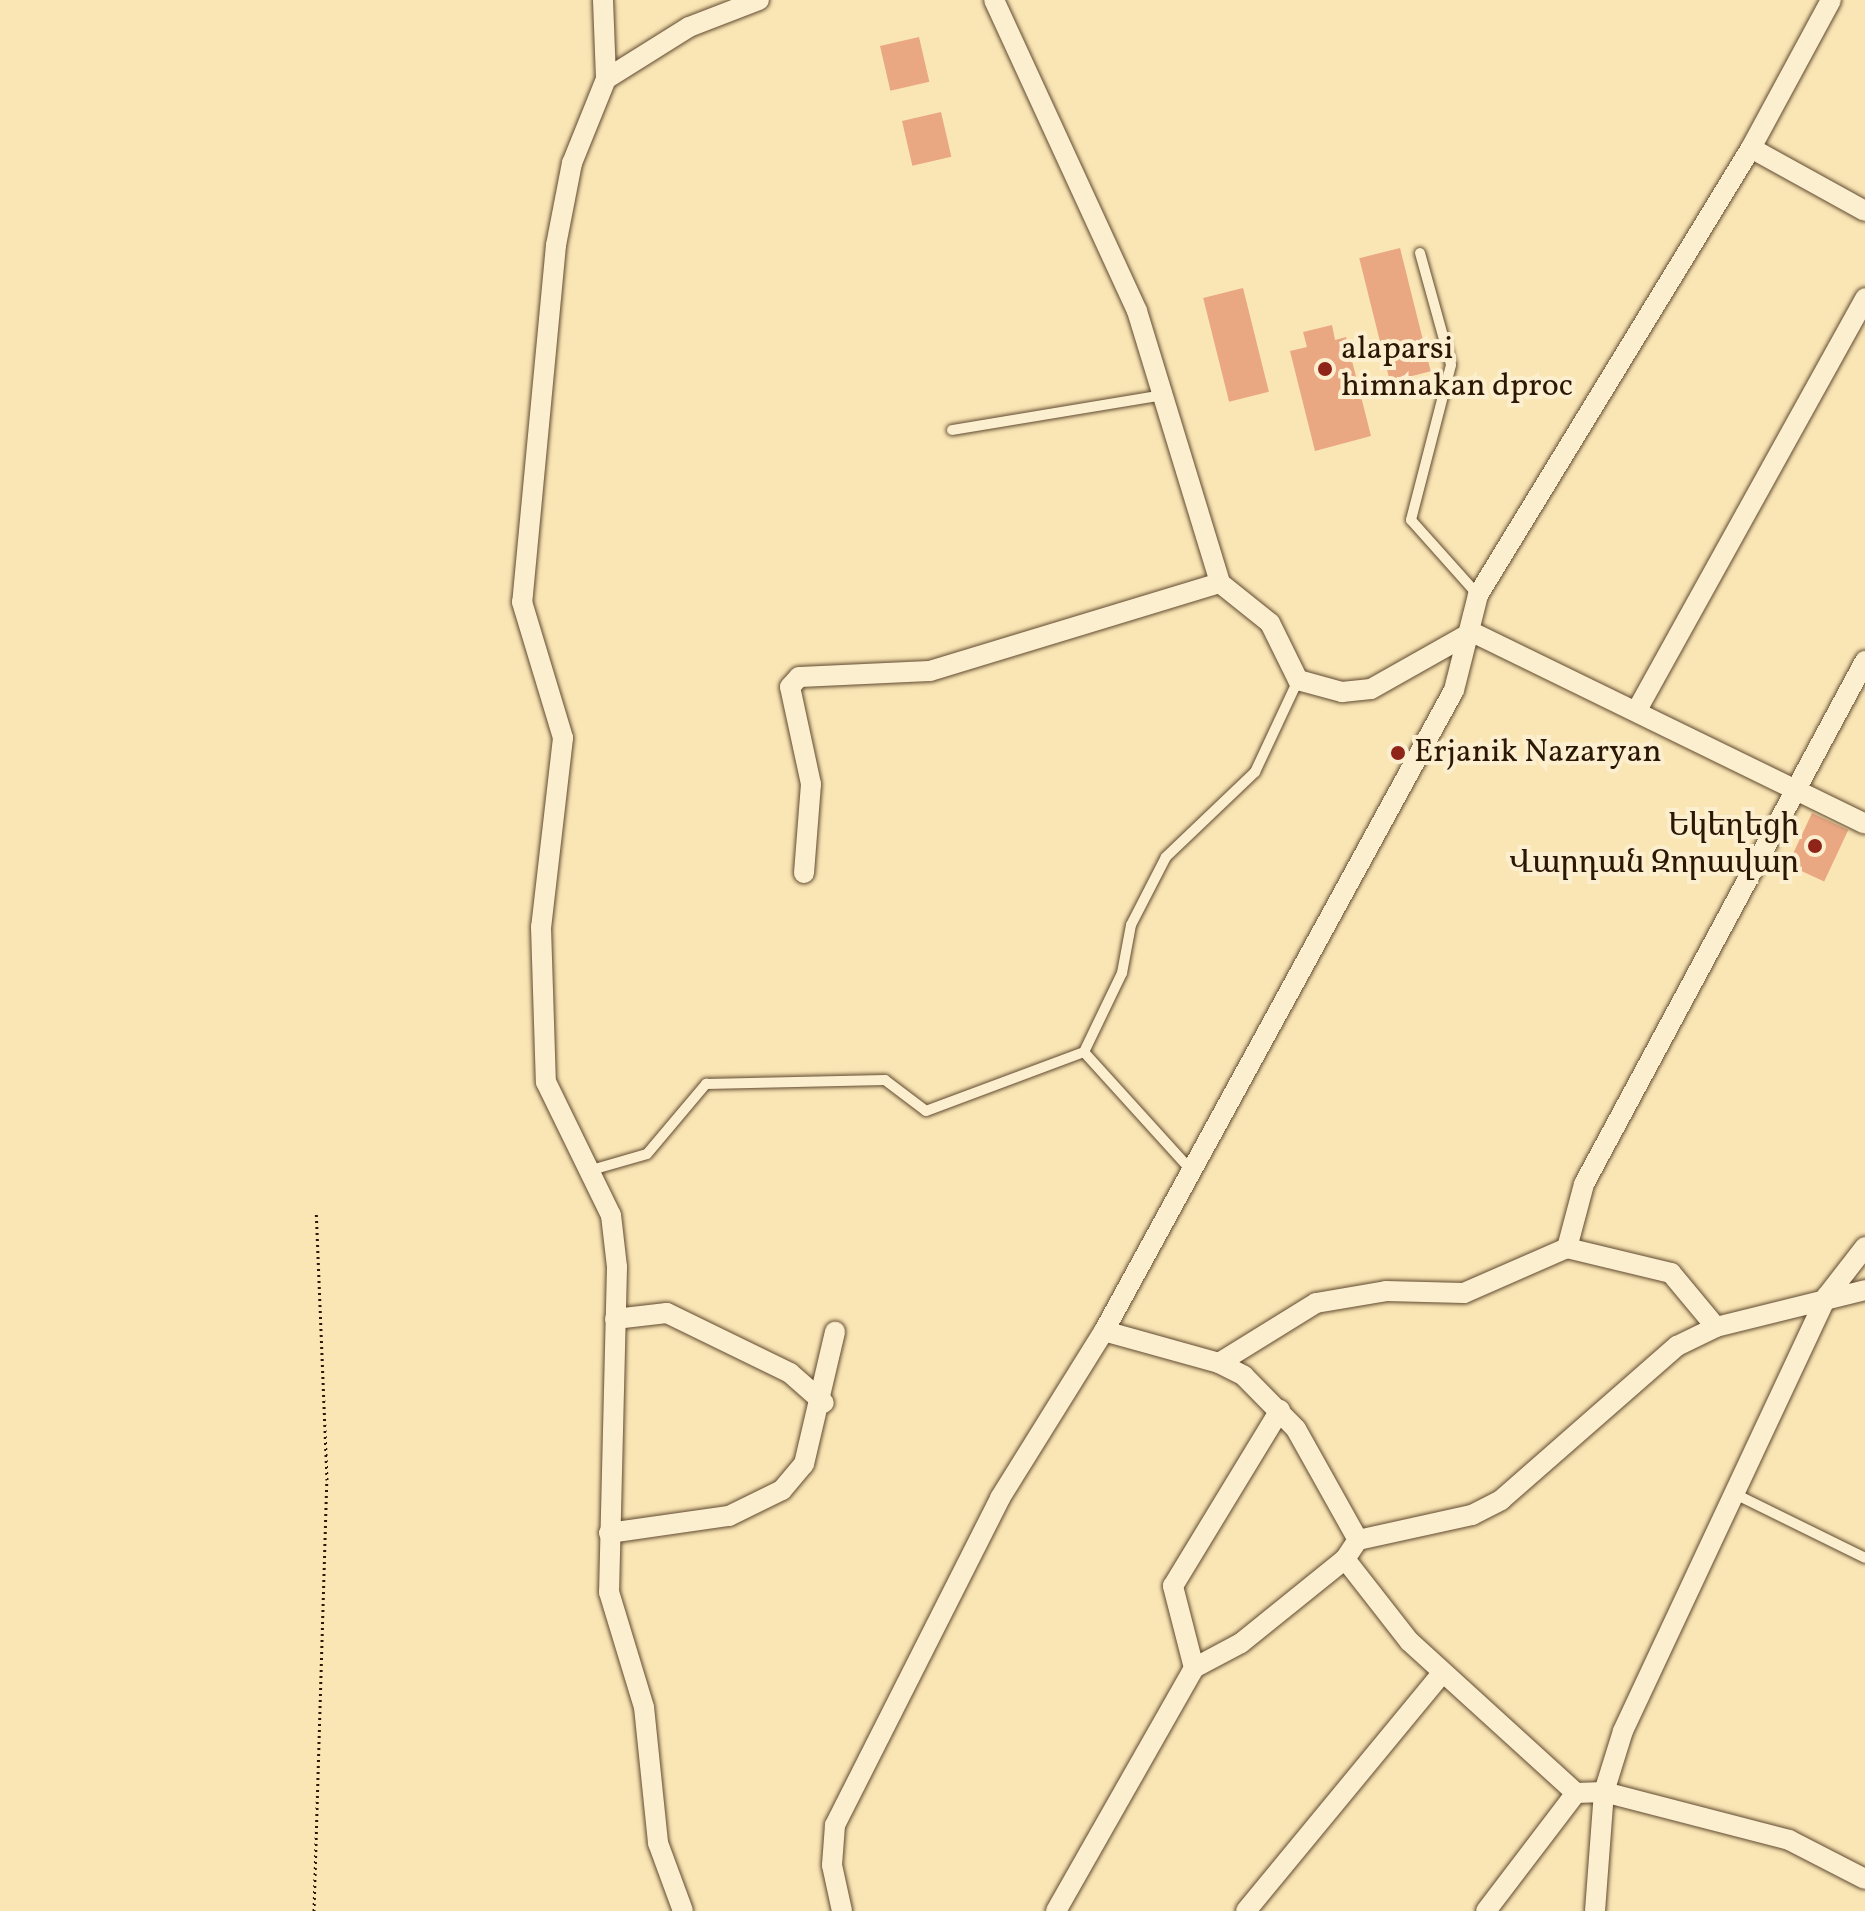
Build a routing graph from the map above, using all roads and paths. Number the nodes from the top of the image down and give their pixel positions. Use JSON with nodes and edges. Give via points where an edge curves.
{"nodes":[{"id":1,"x":603,"y":0,"type":"edge"},
{"id":2,"x":759,"y":0,"type":"edge"},
{"id":3,"x":994,"y":0,"type":"edge"},
{"id":4,"x":1831,"y":0,"type":"edge"},
{"id":5,"x":606,"y":79,"type":"junction"},
{"id":6,"x":1751,"y":148,"type":"junction"},
{"id":7,"x":1865,"y":211,"type":"edge"},
{"id":8,"x":1420,"y":253,"type":"dead end"},
{"id":9,"x":1865,"y":298,"type":"edge"},
{"id":10,"x":1166,"y":395,"type":"junction"},
{"id":11,"x":952,"y":430,"type":"dead end"},
{"id":12,"x":1220,"y":583,"type":"junction"},
{"id":13,"x":1478,"y":595,"type":"junction"},
{"id":14,"x":1472,"y":632,"type":"junction"},
{"id":15,"x":1865,"y":661,"type":"edge"},
{"id":16,"x":1298,"y":680,"type":"junction"},
{"id":17,"x":1637,"y":710,"type":"junction"},
{"id":18,"x":1797,"y":789,"type":"junction"},
{"id":19,"x":1865,"y":824,"type":"edge"},
{"id":20,"x":804,"y":873,"type":"dead end"},
{"id":21,"x":1084,"y":1052,"type":"junction"},
{"id":22,"x":1189,"y":1168,"type":"junction"},
{"id":23,"x":588,"y":1171,"type":"junction"},
{"id":24,"x":316,"y":1211,"type":"dead end"},
{"id":25,"x":1865,"y":1247,"type":"edge"},
{"id":26,"x":1567,"y":1248,"type":"junction"},
{"id":27,"x":1865,"y":1290,"type":"edge"},
{"id":28,"x":1827,"y":1296,"type":"junction"},
{"id":29,"x":615,"y":1319,"type":"junction"},
{"id":30,"x":1716,"y":1327,"type":"junction"},
{"id":31,"x":1104,"y":1331,"type":"junction"},
{"id":32,"x":835,"y":1332,"type":"dead end"},
{"id":33,"x":1219,"y":1363,"type":"junction"},
{"id":34,"x":824,"y":1403,"type":"junction"},
{"id":35,"x":1280,"y":1410,"type":"junction"},
{"id":36,"x":1733,"y":1493,"type":"junction"},
{"id":37,"x":609,"y":1533,"type":"junction"},
{"id":38,"x":1358,"y":1540,"type":"junction"},
{"id":39,"x":1865,"y":1558,"type":"edge"},
{"id":40,"x":1345,"y":1559,"type":"junction"},
{"id":41,"x":1194,"y":1668,"type":"junction"},
{"id":42,"x":1442,"y":1673,"type":"junction"},
{"id":43,"x":1604,"y":1792,"type":"junction"},
{"id":44,"x":1576,"y":1793,"type":"junction"},
{"id":45,"x":1865,"y":1879,"type":"edge"},
{"id":46,"x":314,"y":1911,"type":"edge"},
{"id":47,"x":683,"y":1911,"type":"edge"},
{"id":48,"x":842,"y":1911,"type":"edge"},
{"id":49,"x":1056,"y":1911,"type":"edge"},
{"id":50,"x":1246,"y":1911,"type":"edge"},
{"id":51,"x":1486,"y":1911,"type":"edge"},
{"id":52,"x":1595,"y":1911,"type":"edge"}],
"edges":[{"from":1,"to":5,"type":"street"},
{"from":2,"to":5,"type":"street","via":[[689,27]]},
{"from":3,"to":10,"type":"street","via":[[1137,311]]},
{"from":4,"to":6,"type":"street"},
{"from":5,"to":23,"type":"street","via":[[572,163],[556,245],[522,602],[563,738],[541,927],[546,1082]]},
{"from":6,"to":7,"type":"street"},
{"from":6,"to":13,"type":"street"},
{"from":8,"to":13,"type":"lane","via":[[1451,365],[1411,520]]},
{"from":9,"to":17,"type":"street"},
{"from":10,"to":11,"type":"lane"},
{"from":10,"to":12,"type":"street"},
{"from":12,"to":16,"type":"street","via":[[1270,623]]},
{"from":12,"to":20,"type":"street","via":[[930,671],[799,677],[790,687],[811,784]]},
{"from":13,"to":14,"type":"street"},
{"from":14,"to":16,"type":"street","via":[[1371,689],[1342,692]]},
{"from":14,"to":17,"type":"street"},
{"from":14,"to":22,"type":"street","via":[[1454,690]]},
{"from":15,"to":18,"type":"street"},
{"from":16,"to":21,"type":"lane","via":[[1255,772],[1166,857],[1131,925],[1122,973]]},
{"from":17,"to":18,"type":"street"},
{"from":18,"to":19,"type":"street"},
{"from":18,"to":26,"type":"street","via":[[1584,1184]]},
{"from":21,"to":22,"type":"lane"},
{"from":21,"to":23,"type":"lane","via":[[926,1111],[885,1080],[706,1084],[647,1154]]},
{"from":22,"to":31,"type":"street"},
{"from":23,"to":29,"type":"street","via":[[611,1215]]},
{"from":24,"to":46,"type":"path","via":[[327,1480]]},
{"from":25,"to":28,"type":"street"},
{"from":26,"to":30,"type":"street","via":[[1671,1273]]},
{"from":26,"to":33,"type":"street","via":[[1464,1293],[1386,1291],[1316,1303]]},
{"from":27,"to":28,"type":"street"},
{"from":28,"to":30,"type":"street"},
{"from":28,"to":36,"type":"street"},
{"from":29,"to":34,"type":"street","via":[[667,1313],[790,1373]]},
{"from":29,"to":37,"type":"street"},
{"from":30,"to":38,"type":"street","via":[[1641,1373],[1501,1500],[1472,1515]]},
{"from":31,"to":33,"type":"street"},
{"from":31,"to":48,"type":"street","via":[[1000,1498],[835,1825],[832,1865]]},
{"from":32,"to":34,"type":"street"},
{"from":33,"to":35,"type":"street"},
{"from":34,"to":37,"type":"street","via":[[804,1464],[757,1506]]},
{"from":35,"to":38,"type":"street"},
{"from":35,"to":41,"type":"street","via":[[1173,1586]]},
{"from":36,"to":39,"type":"lane"},
{"from":36,"to":43,"type":"street","via":[[1623,1731]]},
{"from":37,"to":47,"type":"street","via":[[609,1592],[644,1707],[658,1843]]},
{"from":38,"to":40,"type":"street"},
{"from":40,"to":41,"type":"street","via":[[1241,1643]]},
{"from":40,"to":42,"type":"street"},
{"from":41,"to":49,"type":"street"},
{"from":42,"to":44,"type":"street"},
{"from":42,"to":50,"type":"street"},
{"from":43,"to":44,"type":"street"},
{"from":43,"to":45,"type":"street","via":[[1789,1840]]},
{"from":43,"to":52,"type":"street"},
{"from":44,"to":51,"type":"street"}]}
